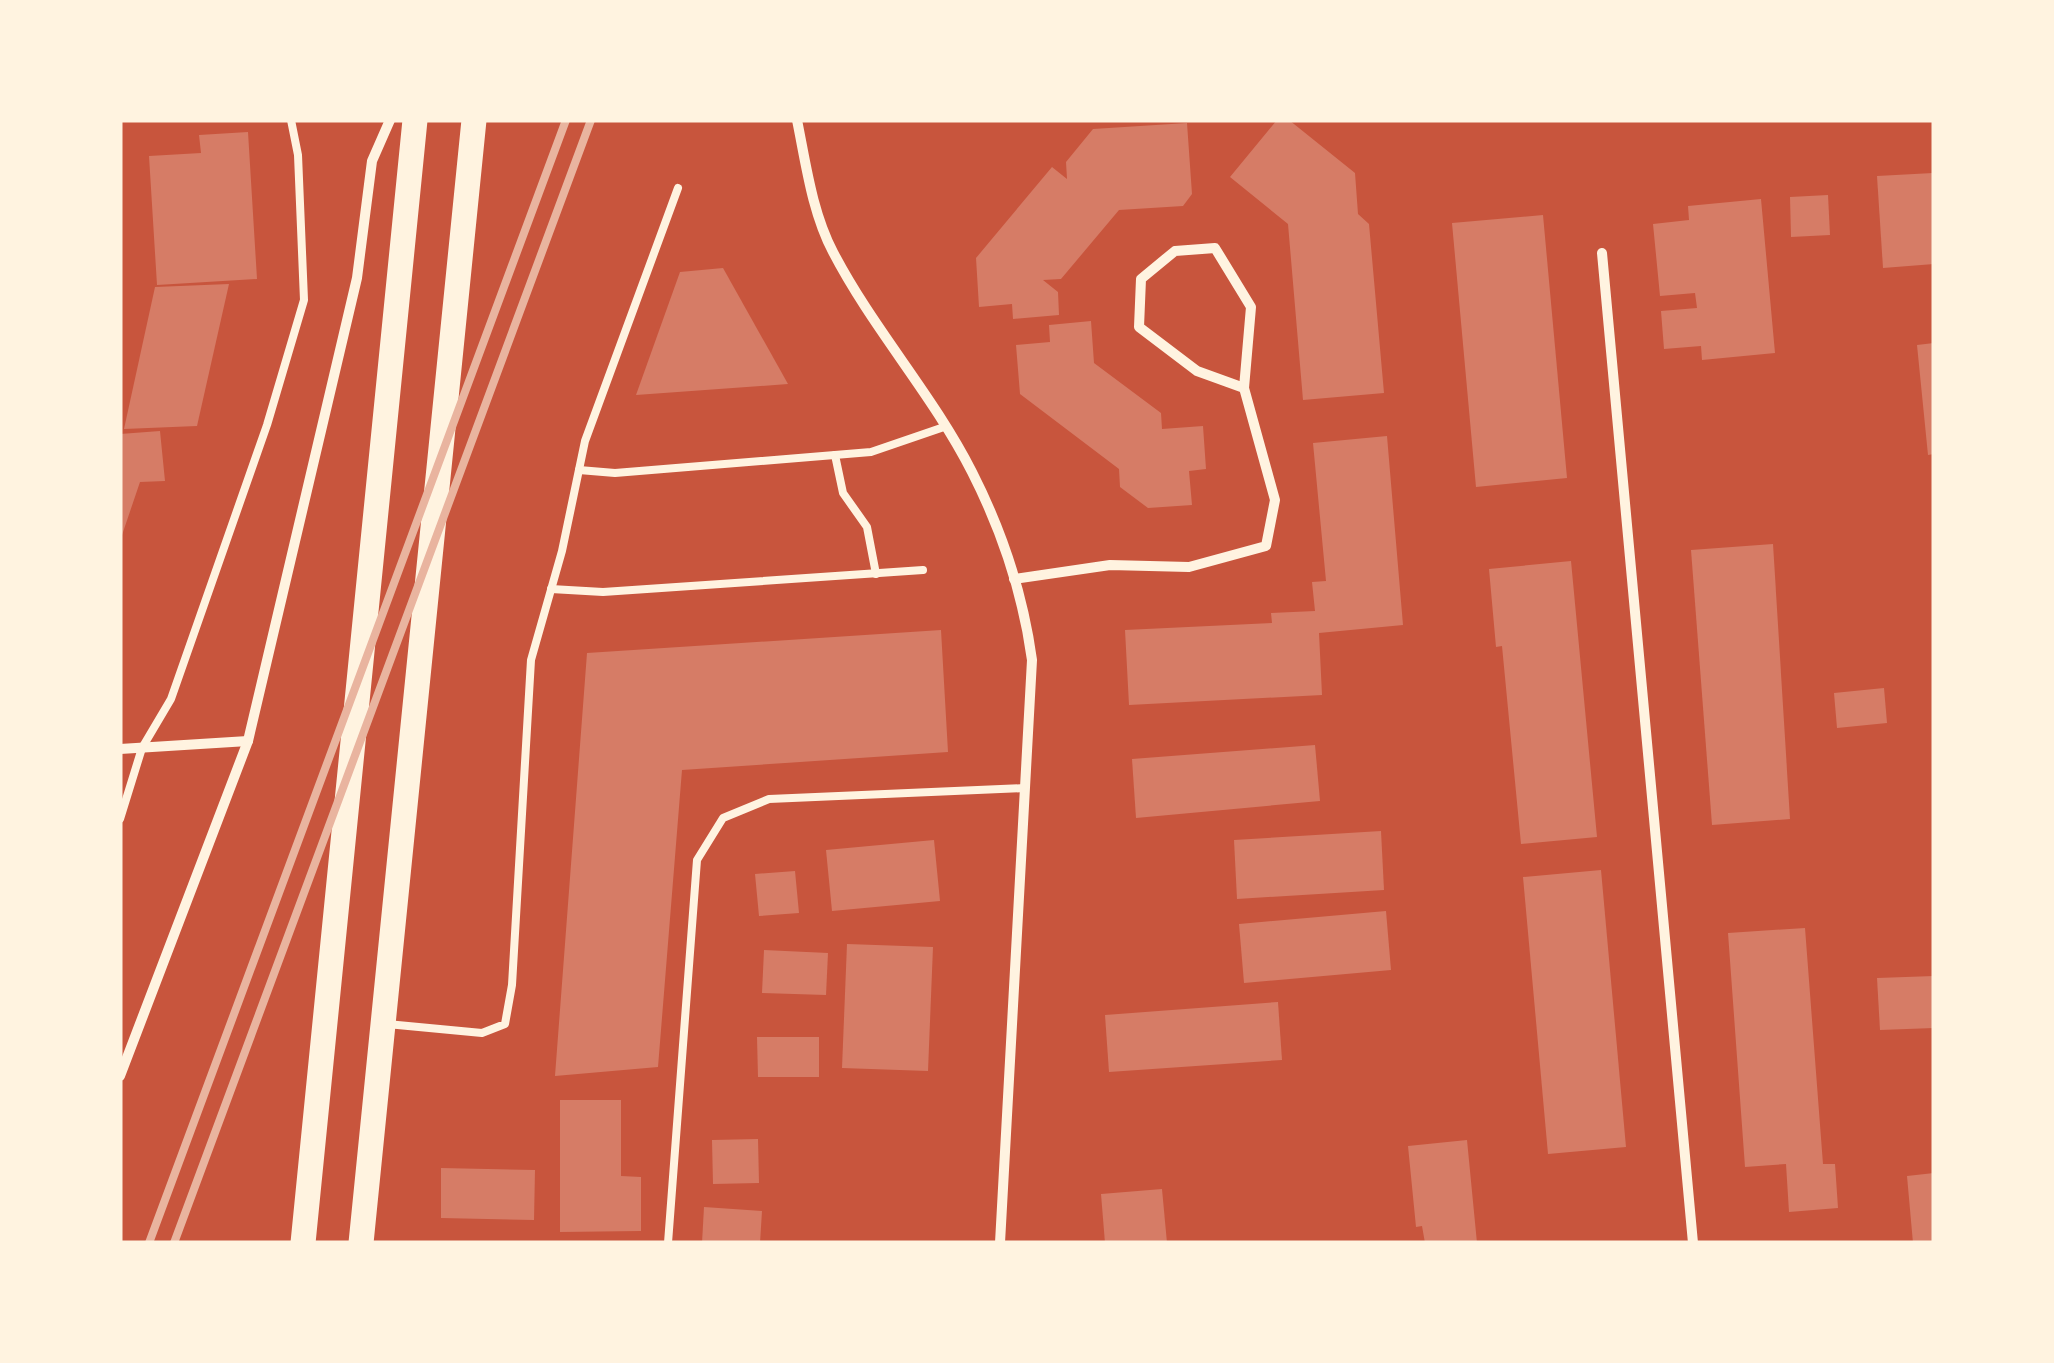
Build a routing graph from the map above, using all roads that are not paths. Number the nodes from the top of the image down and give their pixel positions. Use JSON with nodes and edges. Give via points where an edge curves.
{"nodes":[{"id":1,"x":291,"y":120,"type":"edge"},
{"id":2,"x":390,"y":120,"type":"edge"},
{"id":3,"x":415,"y":120,"type":"edge"},
{"id":4,"x":474,"y":120,"type":"edge"},
{"id":5,"x":797,"y":120,"type":"edge"},
{"id":6,"x":678,"y":188,"type":"dead end"},
{"id":7,"x":1602,"y":254,"type":"dead end"},
{"id":8,"x":1244,"y":388,"type":"junction"},
{"id":9,"x":944,"y":426,"type":"junction"},
{"id":10,"x":835,"y":455,"type":"junction"},
{"id":11,"x":579,"y":470,"type":"junction"},
{"id":12,"x":923,"y":570,"type":"dead end"},
{"id":13,"x":876,"y":574,"type":"junction"},
{"id":14,"x":1014,"y":579,"type":"junction"},
{"id":15,"x":551,"y":590,"type":"junction"},
{"id":16,"x":248,"y":741,"type":"junction"},
{"id":17,"x":142,"y":748,"type":"junction"},
{"id":18,"x":120,"y":749,"type":"edge"},
{"id":19,"x":1025,"y":788,"type":"junction"},
{"id":20,"x":120,"y":819,"type":"edge"},
{"id":21,"x":382,"y":1024,"type":"junction"},
{"id":22,"x":120,"y":1076,"type":"edge"},
{"id":23,"x":303,"y":1243,"type":"edge"},
{"id":24,"x":362,"y":1243,"type":"edge"},
{"id":25,"x":668,"y":1243,"type":"edge"},
{"id":26,"x":1000,"y":1243,"type":"edge"},
{"id":27,"x":1693,"y":1243,"type":"edge"}],
"edges":[{"from":1,"to":17,"type":"lane","via":[[304,300],[170,699]]},
{"from":2,"to":16,"type":"street","via":[[372,161],[356,278]]},
{"from":3,"to":23,"type":"main road"},
{"from":4,"to":21,"type":"main road"},
{"from":5,"to":9,"type":"street","via":[[816,212],[833,252]]},
{"from":6,"to":11,"type":"lane"},
{"from":7,"to":27,"type":"street"},
{"from":8,"to":8,"type":"street","via":[[1251,307],[1215,248],[1175,251],[1141,279],[1140,327],[1198,371]]},
{"from":8,"to":14,"type":"street","via":[[1275,500],[1266,546],[1189,567],[1110,566]]},
{"from":9,"to":10,"type":"lane","via":[[871,452]]},
{"from":9,"to":14,"type":"street","via":[[997,525]]},
{"from":10,"to":11,"type":"lane"},
{"from":10,"to":13,"type":"lane","via":[[843,493],[866,527]]},
{"from":11,"to":15,"type":"lane"},
{"from":12,"to":13,"type":"lane"},
{"from":13,"to":15,"type":"lane"},
{"from":14,"to":19,"type":"street","via":[[1032,660]]},
{"from":15,"to":21,"type":"lane","via":[[531,660],[505,1024],[482,1033]]},
{"from":16,"to":17,"type":"street"},
{"from":16,"to":22,"type":"street"},
{"from":17,"to":18,"type":"street"},
{"from":17,"to":20,"type":"lane"},
{"from":19,"to":25,"type":"lane","via":[[769,799],[722,818],[697,860]]},
{"from":19,"to":26,"type":"street"},
{"from":21,"to":24,"type":"main road"}]}
